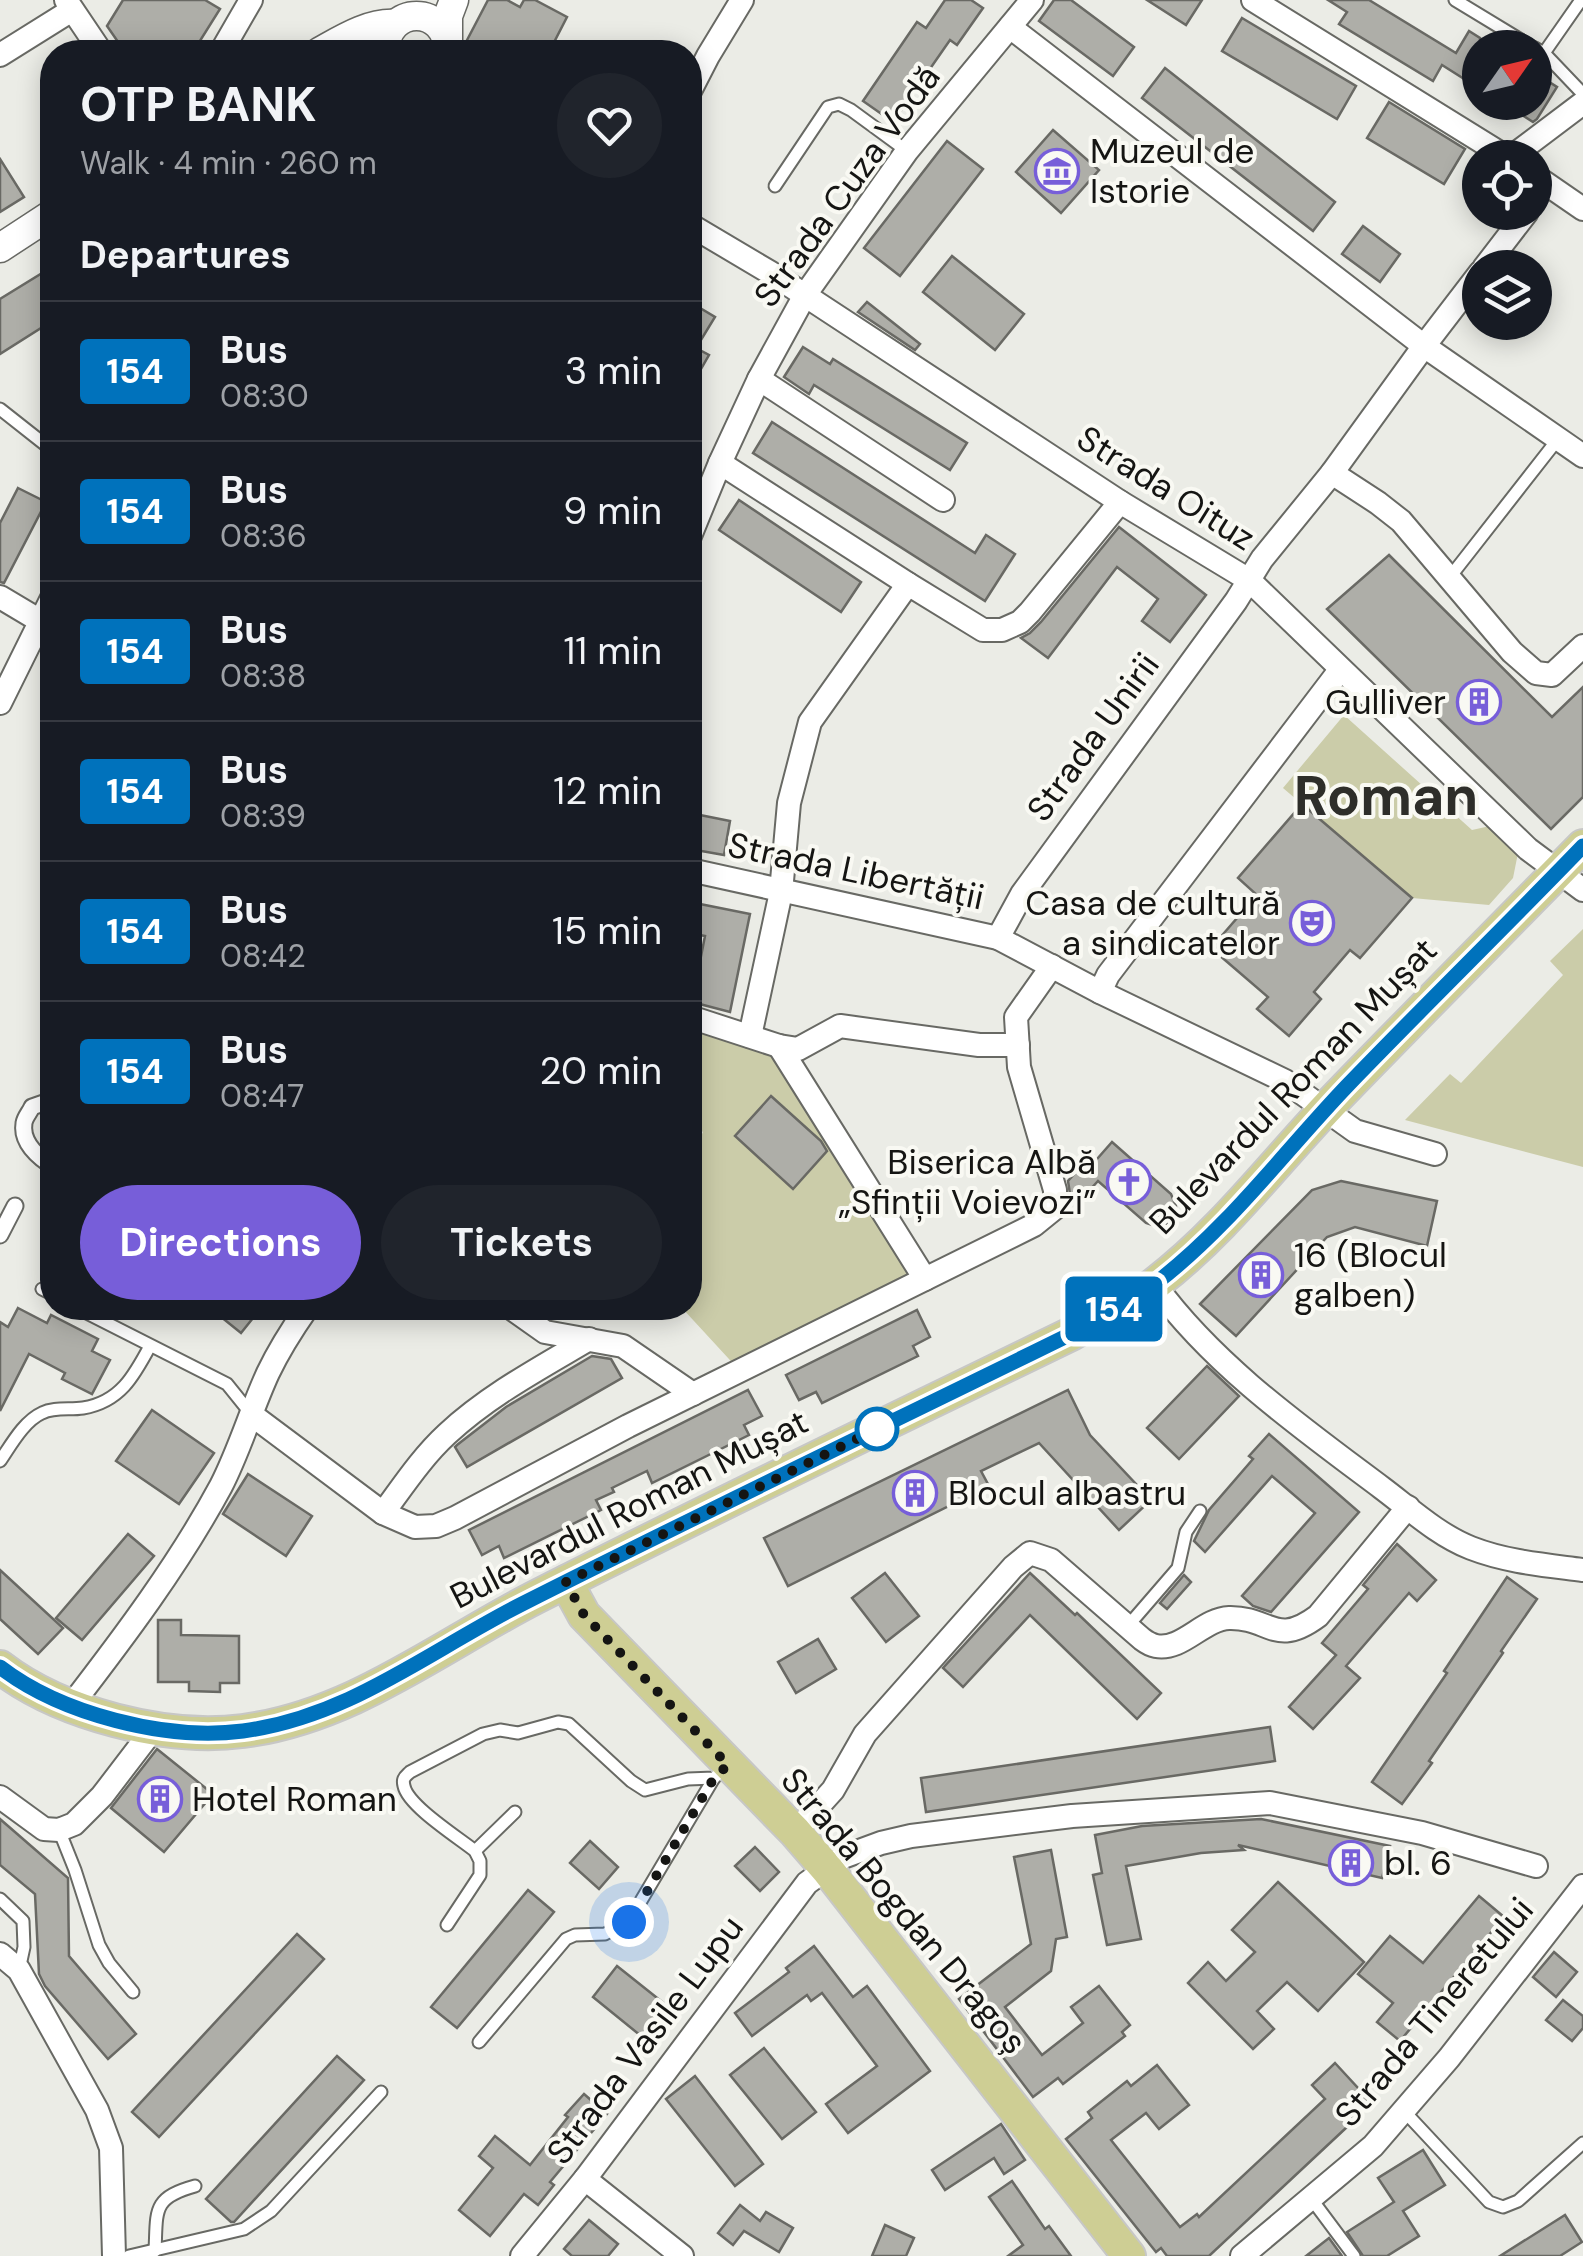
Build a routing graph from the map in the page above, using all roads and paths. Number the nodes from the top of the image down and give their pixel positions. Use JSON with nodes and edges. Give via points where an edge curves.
{"nodes":[{"id":1,"x":251,"y":0,"type":"edge"},
{"id":2,"x":434,"y":0,"type":"edge"},
{"id":3,"x":454,"y":0,"type":"edge"},
{"id":4,"x":742,"y":0,"type":"edge"},
{"id":5,"x":1032,"y":0,"type":"edge"},
{"id":6,"x":1253,"y":0,"type":"edge"},
{"id":7,"x":1455,"y":0,"type":"edge"},
{"id":8,"x":1581,"y":0,"type":"edge"},
{"id":9,"x":71,"y":3,"type":"edge"},
{"id":10,"x":400,"y":21,"type":"junction"},
{"id":11,"x":1010,"y":27,"type":"junction"},
{"id":12,"x":1505,"y":30,"type":"edge"},
{"id":13,"x":1552,"y":34,"type":"edge"},
{"id":14,"x":94,"y":40,"type":"edge"},
{"id":15,"x":228,"y":40,"type":"edge"},
{"id":16,"x":342,"y":40,"type":"edge"},
{"id":17,"x":386,"y":40,"type":"edge"},
{"id":18,"x":447,"y":40,"type":"edge"},
{"id":19,"x":448,"y":40,"type":"edge"},
{"id":20,"x":0,"y":55,"type":"edge"},
{"id":21,"x":1552,"y":64,"type":"edge"},
{"id":22,"x":702,"y":68,"type":"edge"},
{"id":23,"x":1583,"y":94,"type":"edge"},
{"id":24,"x":1583,"y":103,"type":"edge"},
{"id":25,"x":1480,"y":140,"type":"edge"},
{"id":26,"x":1533,"y":140,"type":"edge"},
{"id":27,"x":906,"y":151,"type":"junction"},
{"id":28,"x":775,"y":186,"type":"dead end"},
{"id":29,"x":1552,"y":194,"type":"edge"},
{"id":30,"x":1583,"y":210,"type":"edge"},
{"id":31,"x":40,"y":221,"type":"edge"},
{"id":32,"x":1512,"y":230,"type":"edge"},
{"id":33,"x":702,"y":232,"type":"edge"},
{"id":34,"x":2,"y":244,"type":"edge"},
{"id":35,"x":1497,"y":250,"type":"edge"},
{"id":36,"x":805,"y":295,"type":"junction"},
{"id":37,"x":1462,"y":296,"type":"edge"},
{"id":38,"x":1424,"y":346,"type":"junction"},
{"id":39,"x":760,"y":379,"type":"junction"},
{"id":40,"x":0,"y":409,"type":"edge"},
{"id":41,"x":1558,"y":439,"type":"junction"},
{"id":42,"x":40,"y":441,"type":"edge"},
{"id":43,"x":1583,"y":456,"type":"edge"},
{"id":44,"x":720,"y":463,"type":"junction"},
{"id":45,"x":1332,"y":473,"type":"junction"},
{"id":46,"x":943,"y":500,"type":"dead end"},
{"id":47,"x":1120,"y":502,"type":"junction"},
{"id":48,"x":702,"y":507,"type":"edge"},
{"id":49,"x":1448,"y":579,"type":"junction"},
{"id":50,"x":1248,"y":580,"type":"junction"},
{"id":51,"x":908,"y":584,"type":"junction"},
{"id":52,"x":0,"y":598,"type":"edge"},
{"id":53,"x":40,"y":621,"type":"edge"},
{"id":54,"x":40,"y":626,"type":"edge"},
{"id":55,"x":1583,"y":646,"type":"edge"},
{"id":56,"x":1340,"y":670,"type":"junction"},
{"id":57,"x":0,"y":704,"type":"edge"},
{"id":58,"x":1583,"y":846,"type":"edge"},
{"id":59,"x":702,"y":873,"type":"edge"},
{"id":60,"x":1570,"y":881,"type":"edge"},
{"id":61,"x":781,"y":892,"type":"junction"},
{"id":62,"x":998,"y":938,"type":"junction"},
{"id":63,"x":1052,"y":966,"type":"junction"},
{"id":64,"x":1100,"y":992,"type":"junction"},
{"id":65,"x":702,"y":1021,"type":"edge"},
{"id":66,"x":750,"y":1036,"type":"junction"},
{"id":67,"x":1018,"y":1045,"type":"junction"},
{"id":68,"x":779,"y":1046,"type":"junction"},
{"id":69,"x":40,"y":1104,"type":"edge"},
{"id":70,"x":1325,"y":1110,"type":"junction"},
{"id":71,"x":1435,"y":1154,"type":"dead end"},
{"id":72,"x":40,"y":1158,"type":"edge"},
{"id":73,"x":15,"y":1206,"type":"dead end"},
{"id":74,"x":0,"y":1236,"type":"edge"},
{"id":75,"x":925,"y":1279,"type":"junction"},
{"id":76,"x":1155,"y":1284,"type":"junction"},
{"id":77,"x":100,"y":1320,"type":"edge"},
{"id":78,"x":299,"y":1320,"type":"edge"},
{"id":79,"x":527,"y":1320,"type":"edge"},
{"id":80,"x":589,"y":1339,"type":"junction"},
{"id":81,"x":150,"y":1346,"type":"junction"},
{"id":82,"x":693,"y":1394,"type":"junction"},
{"id":83,"x":252,"y":1416,"type":"junction"},
{"id":84,"x":0,"y":1461,"type":"edge"},
{"id":85,"x":1408,"y":1507,"type":"junction"},
{"id":86,"x":1200,"y":1511,"type":"dead end"},
{"id":87,"x":383,"y":1512,"type":"junction"},
{"id":88,"x":1583,"y":1570,"type":"edge"},
{"id":89,"x":566,"y":1582,"type":"junction"},
{"id":90,"x":1127,"y":1626,"type":"junction"},
{"id":91,"x":0,"y":1667,"type":"edge"},
{"id":92,"x":70,"y":1707,"type":"junction"},
{"id":93,"x":154,"y":1728,"type":"junction"},
{"id":94,"x":721,"y":1772,"type":"junction"},
{"id":95,"x":0,"y":1798,"type":"edge"},
{"id":96,"x":515,"y":1812,"type":"dead end"},
{"id":97,"x":60,"y":1830,"type":"junction"},
{"id":98,"x":795,"y":1832,"type":"junction"},
{"id":99,"x":476,"y":1851,"type":"junction"},
{"id":100,"x":1536,"y":1866,"type":"dead end"},
{"id":101,"x":827,"y":1869,"type":"junction"},
{"id":102,"x":1583,"y":1886,"type":"edge"},
{"id":103,"x":0,"y":1899,"type":"edge"},
{"id":104,"x":446,"y":1925,"type":"dead end"},
{"id":105,"x":0,"y":1954,"type":"edge"},
{"id":106,"x":19,"y":1970,"type":"junction"},
{"id":107,"x":133,"y":1992,"type":"dead end"},
{"id":108,"x":479,"y":2042,"type":"dead end"},
{"id":109,"x":382,"y":2092,"type":"dead end"},
{"id":110,"x":1404,"y":2111,"type":"junction"},
{"id":111,"x":1583,"y":2143,"type":"edge"},
{"id":112,"x":585,"y":2179,"type":"junction"},
{"id":113,"x":196,"y":2186,"type":"dead end"},
{"id":114,"x":1310,"y":2197,"type":"junction"},
{"id":115,"x":155,"y":2250,"type":"junction"},
{"id":116,"x":114,"y":2256,"type":"edge"},
{"id":117,"x":129,"y":2256,"type":"edge"},
{"id":118,"x":522,"y":2256,"type":"edge"},
{"id":119,"x":682,"y":2256,"type":"edge"},
{"id":120,"x":1129,"y":2256,"type":"edge"},
{"id":121,"x":1242,"y":2256,"type":"edge"},
{"id":122,"x":1354,"y":2256,"type":"edge"}],
"edges":[{"from":1,"to":15,"type":"street"},
{"from":2,"to":10,"type":"street"},
{"from":3,"to":19,"type":"street"},
{"from":4,"to":22,"type":"street"},
{"from":5,"to":11,"type":"street","name":"Strada Cuza Vodă"},
{"from":6,"to":25,"type":"street"},
{"from":7,"to":12,"type":"lane"},
{"from":8,"to":13,"type":"lane"},
{"from":9,"to":14,"type":"street"},
{"from":9,"to":20,"type":"street"},
{"from":10,"to":16,"type":"street"},
{"from":10,"to":17,"type":"street"},
{"from":10,"to":18,"type":"street","via":[[433,20]]},
{"from":11,"to":27,"type":"street","name":"Strada Cuza Vodă"},
{"from":11,"to":38,"type":"street"},
{"from":21,"to":23,"type":"lane"},
{"from":24,"to":26,"type":"street"},
{"from":27,"to":28,"type":"lane","via":[[839,104],[828,108]]},
{"from":27,"to":36,"type":"street","name":"Strada Cuza Vodă"},
{"from":29,"to":30,"type":"street"},
{"from":31,"to":34,"type":"street"},
{"from":32,"to":35,"type":"street","name":"Strada Unirii"},
{"from":33,"to":36,"type":"street","name":"Strada Oituz"},
{"from":36,"to":39,"type":"street","name":"Strada Cuza Vodă"},
{"from":36,"to":47,"type":"street","name":"Strada Oituz"},
{"from":37,"to":38,"type":"street","name":"Strada Unirii"},
{"from":38,"to":41,"type":"street"},
{"from":38,"to":45,"type":"street","name":"Strada Unirii"},
{"from":39,"to":44,"type":"street","name":"Strada Cuza Vodă"},
{"from":39,"to":46,"type":"street"},
{"from":40,"to":42,"type":"lane"},
{"from":41,"to":43,"type":"street"},
{"from":41,"to":49,"type":"lane"},
{"from":44,"to":48,"type":"street","name":"Strada Cuza Vodă"},
{"from":44,"to":51,"type":"street"},
{"from":45,"to":49,"type":"street","via":[[1401,521]]},
{"from":45,"to":50,"type":"street","name":"Strada Unirii"},
{"from":47,"to":50,"type":"street","name":"Strada Oituz"},
{"from":47,"to":51,"type":"street","via":[[1030,612],[1002,630],[983,630]]},
{"from":49,"to":55,"type":"street","via":[[1536,673],[1552,675]]},
{"from":50,"to":56,"type":"street","name":"Strada Oituz"},
{"from":50,"to":62,"type":"street","name":"Strada Unirii","via":[[1054,848]]},
{"from":51,"to":61,"type":"street","via":[[810,722],[789,803]]},
{"from":52,"to":53,"type":"street"},
{"from":54,"to":57,"type":"street"},
{"from":56,"to":60,"type":"street","name":"Strada Oituz"},
{"from":56,"to":64,"type":"street"},
{"from":58,"to":60,"type":"main road","name":"Bulevardul Roman Mușat"},
{"from":59,"to":61,"type":"street","name":"Strada Libertății"},
{"from":60,"to":70,"type":"main road","name":"Bulevardul Roman Mușat"},
{"from":61,"to":62,"type":"street","name":"Strada Libertății"},
{"from":61,"to":66,"type":"street"},
{"from":62,"to":63,"type":"street","name":"Strada Libertății"},
{"from":63,"to":64,"type":"street","name":"Strada Libertății"},
{"from":63,"to":67,"type":"street","via":[[1016,1017]]},
{"from":64,"to":70,"type":"street","name":"Strada Libertății","via":[[1285,1080]]},
{"from":65,"to":66,"type":"street"},
{"from":66,"to":68,"type":"street"},
{"from":67,"to":68,"type":"street","via":[[840,1026],[798,1049]]},
{"from":67,"to":75,"type":"street","via":[[1055,1208]]},
{"from":68,"to":75,"type":"street"},
{"from":69,"to":72,"type":"street","via":[[24,1124]]},
{"from":70,"to":71,"type":"street","name":"Strada Libertății","via":[[1355,1131]]},
{"from":70,"to":76,"type":"main road","name":"Bulevardul Roman Mușat","via":[[1245,1200]]},
{"from":73,"to":74,"type":"street"},
{"from":75,"to":82,"type":"street"},
{"from":76,"to":85,"type":"street","via":[[1240,1376]]},
{"from":76,"to":89,"type":"main road","name":"Bulevardul Roman Mușat","via":[[1071,1334]]},
{"from":77,"to":81,"type":"lane"},
{"from":78,"to":83,"type":"street"},
{"from":79,"to":80,"type":"street","via":[[544,1332]]},
{"from":80,"to":82,"type":"street","via":[[623,1346]]},
{"from":80,"to":87,"type":"street","via":[[493,1396],[450,1432]]},
{"from":81,"to":83,"type":"lane","via":[[227,1384]]},
{"from":81,"to":84,"type":"lane","via":[[116,1396],[43,1412]]},
{"from":82,"to":87,"type":"street","via":[[436,1526],[415,1526]]},
{"from":83,"to":87,"type":"street"},
{"from":83,"to":92,"type":"street","via":[[193,1533]]},
{"from":85,"to":88,"type":"street","via":[[1470,1547]]},
{"from":85,"to":90,"type":"street","via":[[1302,1628],[1286,1632],[1226,1618],[1157,1647]]},
{"from":86,"to":90,"type":"lane","via":[[1178,1568]]},
{"from":89,"to":93,"type":"main road","name":"Bulevardul Roman Mușat","via":[[373,1690],[296,1720],[198,1734]]},
{"from":89,"to":94,"type":"main road","name":"Strada Bogdan Dragoș","via":[[584,1615]]},
{"from":90,"to":98,"type":"street","via":[[1051,1560],[1030,1553],[865,1734],[833,1790]]},
{"from":91,"to":92,"type":"main road","name":"Bulevardul Roman Mușat"},
{"from":92,"to":93,"type":"main road","name":"Bulevardul Roman Mușat"},
{"from":93,"to":97,"type":"street","via":[[102,1796]]},
{"from":94,"to":98,"type":"main road","name":"Strada Bogdan Dragoș"},
{"from":94,"to":99,"type":"lane","via":[[645,1790],[569,1724],[483,1734],[410,1772],[403,1784],[412,1800]]},
{"from":94,"to":108,"type":"lane","via":[[629,1922],[605,1934],[566,1939]]},
{"from":95,"to":97,"type":"street","via":[[44,1829]]},
{"from":96,"to":99,"type":"lane"},
{"from":97,"to":107,"type":"lane","via":[[100,1945]]},
{"from":98,"to":101,"type":"main road","name":"Strada Bogdan Dragoș"},
{"from":99,"to":104,"type":"lane","via":[[480,1875]]},
{"from":100,"to":101,"type":"street","name":"Strada Vasile Lupu","via":[[1422,1833],[1270,1803],[1072,1816],[911,1836],[881,1842]]},
{"from":101,"to":112,"type":"street","name":"Strada Vasile Lupu","via":[[807,1884]]},
{"from":101,"to":120,"type":"main road","name":"Strada Bogdan Dragoș"},
{"from":102,"to":110,"type":"street","name":"Strada Tineretului"},
{"from":103,"to":106,"type":"lane","via":[[23,1921]]},
{"from":105,"to":106,"type":"street"},
{"from":106,"to":116,"type":"street","via":[[97,2110],[111,2148]]},
{"from":109,"to":115,"type":"lane","via":[[271,2210],[244,2229]]},
{"from":110,"to":111,"type":"lane","via":[[1489,2202],[1503,2207]]},
{"from":110,"to":114,"type":"street","name":"Strada Tineretului"},
{"from":112,"to":118,"type":"street","name":"Strada Vasile Lupu"},
{"from":112,"to":119,"type":"street"},
{"from":113,"to":115,"type":"lane","via":[[164,2198]]},
{"from":114,"to":121,"type":"street","name":"Strada Tineretului"},
{"from":114,"to":122,"type":"lane"},
{"from":115,"to":117,"type":"lane"}]}
